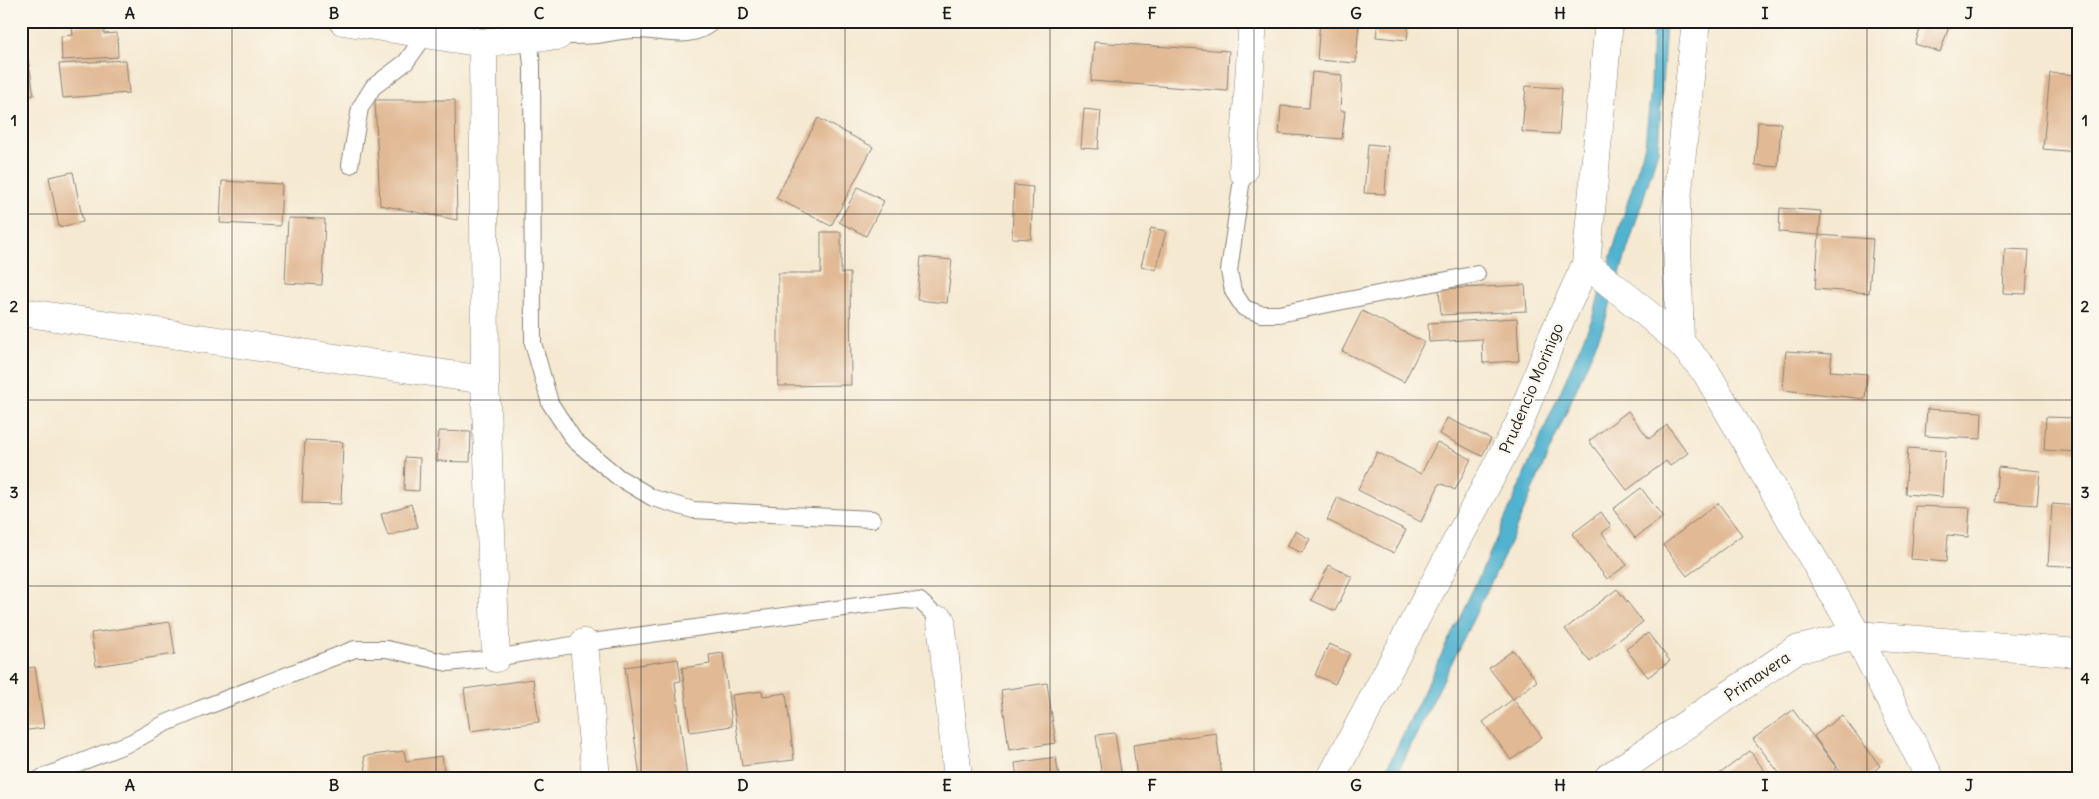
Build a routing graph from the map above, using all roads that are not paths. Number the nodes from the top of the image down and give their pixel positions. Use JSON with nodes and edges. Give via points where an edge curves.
{"nodes":[{"id":1,"x":343,"y":21,"type":"edge"},
{"id":2,"x":713,"y":21,"type":"edge"},
{"id":3,"x":1253,"y":21,"type":"edge"},
{"id":4,"x":1609,"y":21,"type":"edge"},
{"id":5,"x":1696,"y":21,"type":"edge"},
{"id":6,"x":636,"y":25,"type":"edge"},
{"id":7,"x":558,"y":29,"type":"edge"},
{"id":8,"x":426,"y":34,"type":"junction"},
{"id":9,"x":529,"y":37,"type":"junction"},
{"id":10,"x":483,"y":43,"type":"junction"},
{"id":11,"x":350,"y":165,"type":"dead end"},
{"id":12,"x":1243,"y":171,"type":"joint"},
{"id":13,"x":1593,"y":270,"type":"junction"},
{"id":14,"x":1477,"y":274,"type":"dead end"},
{"id":15,"x":21,"y":312,"type":"edge"},
{"id":16,"x":1680,"y":342,"type":"junction"},
{"id":17,"x":485,"y":380,"type":"junction"},
{"id":18,"x":872,"y":519,"type":"dead end"},
{"id":19,"x":941,"y":621,"type":"joint"},
{"id":20,"x":1857,"y":635,"type":"junction"},
{"id":21,"x":584,"y":643,"type":"junction"},
{"id":22,"x":2078,"y":653,"type":"edge"},
{"id":23,"x":496,"y":658,"type":"junction"},
{"id":24,"x":41,"y":778,"type":"edge"},
{"id":25,"x":596,"y":778,"type":"edge"},
{"id":26,"x":958,"y":778,"type":"edge"},
{"id":27,"x":1331,"y":778,"type":"edge"},
{"id":28,"x":1608,"y":778,"type":"edge"},
{"id":29,"x":1930,"y":778,"type":"edge"}],
"edges":[{"from":1,"to":8,"type":"street"},
{"from":2,"to":6,"type":"lane","via":[[696,32],[678,34]]},
{"from":3,"to":12,"type":"street"},
{"from":4,"to":13,"type":"street","name":"Prudencio Morinigo"},
{"from":5,"to":16,"type":"street","via":[[1676,209]]},
{"from":6,"to":7,"type":"lane","via":[[594,35]]},
{"from":7,"to":9,"type":"street"},
{"from":8,"to":10,"type":"street"},
{"from":8,"to":11,"type":"lane","via":[[406,62],[374,87],[360,108]]},
{"from":9,"to":10,"type":"street"},
{"from":9,"to":18,"type":"lane","via":[[532,66],[533,342],[550,403],[574,440],[618,477],[653,498],[693,510]]},
{"from":10,"to":17,"type":"street"},
{"from":12,"to":14,"type":"lane","via":[[1229,271],[1233,291],[1244,308],[1261,314],[1278,314]]},
{"from":13,"to":16,"type":"street"},
{"from":13,"to":27,"type":"street","name":"Prudencio Morinigo","via":[[1552,338],[1519,424]]},
{"from":15,"to":17,"type":"street"},
{"from":16,"to":20,"type":"street","via":[[1706,372]]},
{"from":17,"to":23,"type":"street"},
{"from":19,"to":21,"type":"lane","via":[[920,602],[903,600]]},
{"from":19,"to":26,"type":"street"},
{"from":20,"to":22,"type":"street","name":"Primavera"},
{"from":20,"to":28,"type":"street","name":"Primavera","via":[[1796,650]]},
{"from":20,"to":29,"type":"street"},
{"from":21,"to":23,"type":"lane"},
{"from":21,"to":25,"type":"street"},
{"from":23,"to":24,"type":"lane","via":[[448,663],[388,649],[356,649],[200,709],[132,742]]}]}
